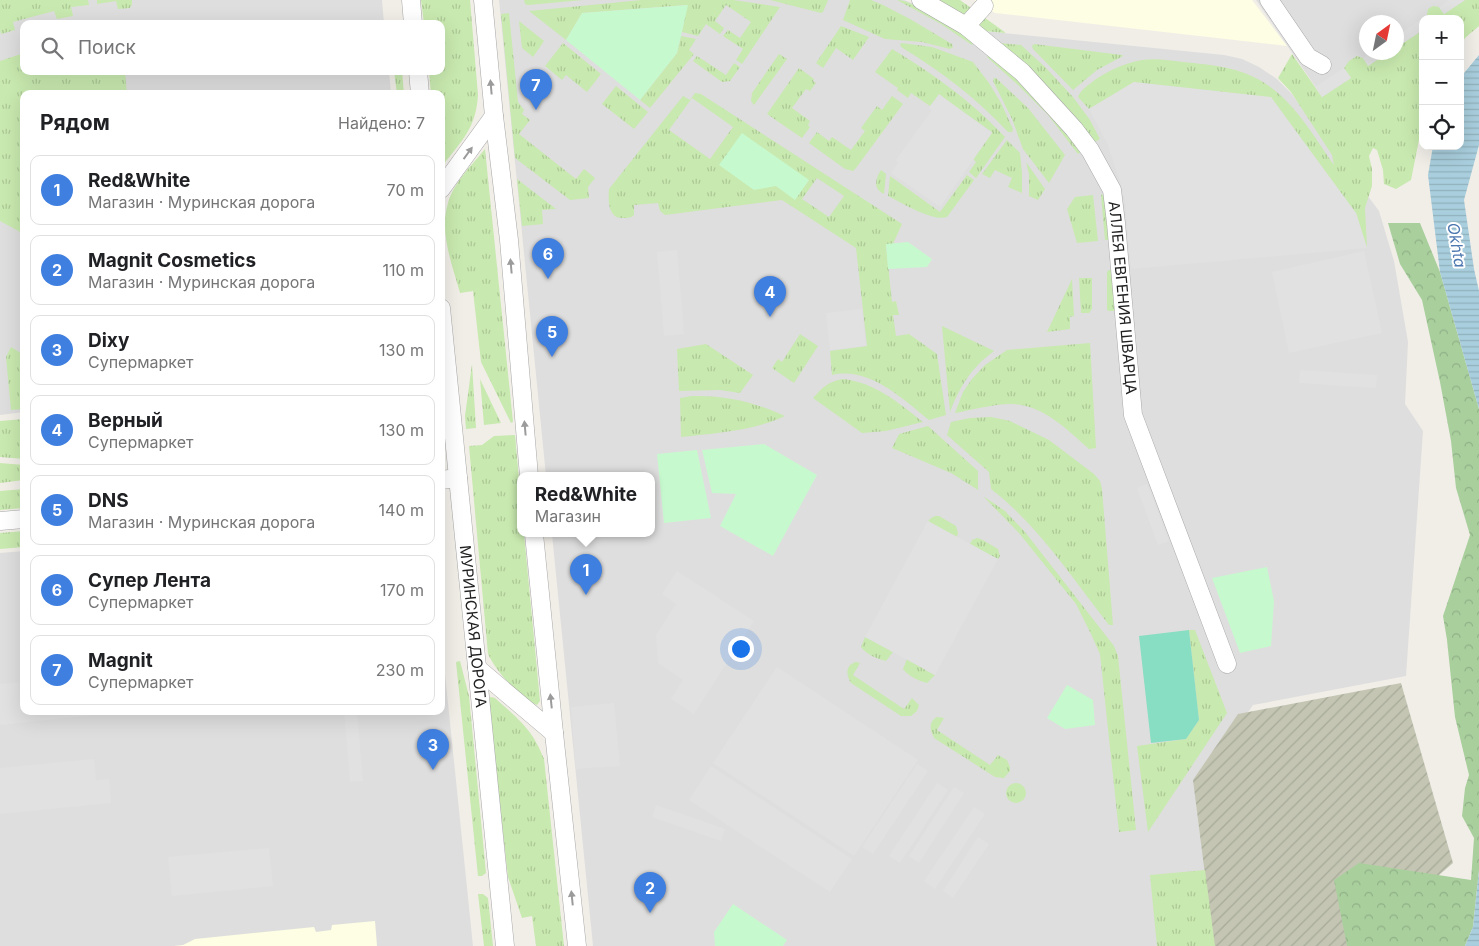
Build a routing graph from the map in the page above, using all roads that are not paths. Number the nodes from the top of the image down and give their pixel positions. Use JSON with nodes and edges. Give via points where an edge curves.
{"nodes":[{"id":1,"x":411,"y":0,"type":"edge"},
{"id":2,"x":483,"y":0,"type":"edge"},
{"id":3,"x":921,"y":0,"type":"edge"},
{"id":4,"x":1269,"y":0,"type":"edge"},
{"id":5,"x":984,"y":6,"type":"dead end"},
{"id":6,"x":413,"y":20,"type":"edge"},
{"id":7,"x":966,"y":26,"type":"junction"},
{"id":8,"x":1322,"y":65,"type":"dead end"},
{"id":9,"x":418,"y":75,"type":"edge"},
{"id":10,"x":420,"y":90,"type":"edge"},
{"id":11,"x":494,"y":116,"type":"junction"},
{"id":12,"x":445,"y":183,"type":"edge"},
{"id":13,"x":445,"y":384,"type":"edge"},
{"id":14,"x":529,"y":472,"type":"edge"},
{"id":15,"x":450,"y":479,"type":"edge"},
{"id":16,"x":20,"y":519,"type":"edge"},
{"id":17,"x":0,"y":521,"type":"edge"},
{"id":18,"x":534,"y":537,"type":"edge"},
{"id":19,"x":1227,"y":664,"type":"dead end"},
{"id":20,"x":477,"y":668,"type":"junction"},
{"id":21,"x":554,"y":733,"type":"junction"},
{"id":22,"x":504,"y":946,"type":"edge"},
{"id":23,"x":577,"y":946,"type":"edge"}],
"edges":[{"from":1,"to":6,"type":"street"},
{"from":11,"to":2,"type":"street","one_way":true},
{"from":3,"to":7,"type":"street","name":"АЛЛЕЯ ЕВГЕНИЯ ШВАРЦА"},
{"from":4,"to":8,"type":"street","via":[[1308,56]]},
{"from":5,"to":7,"type":"street"},
{"from":7,"to":19,"type":"street","name":"АЛЛЕЯ ЕВГЕНИЯ ШВАРЦА","via":[[1022,72],[1056,107],[1090,150],[1112,190],[1133,415]]},
{"from":9,"to":10,"type":"street"},
{"from":12,"to":11,"type":"street","one_way":true},
{"from":14,"to":11,"type":"street","one_way":true,"via":[[509,240]]},
{"from":13,"to":15,"type":"street","name":"МУРИНСКАЯ ДОРОГА"},
{"from":15,"to":20,"type":"street","name":"МУРИНСКАЯ ДОРОГА"},
{"from":16,"to":17,"type":"street"},
{"from":21,"to":18,"type":"street","one_way":true},
{"from":20,"to":21,"type":"street"},
{"from":20,"to":22,"type":"street","name":"МУРИНСКАЯ ДОРОГА"},
{"from":23,"to":21,"type":"street","one_way":true}]}
